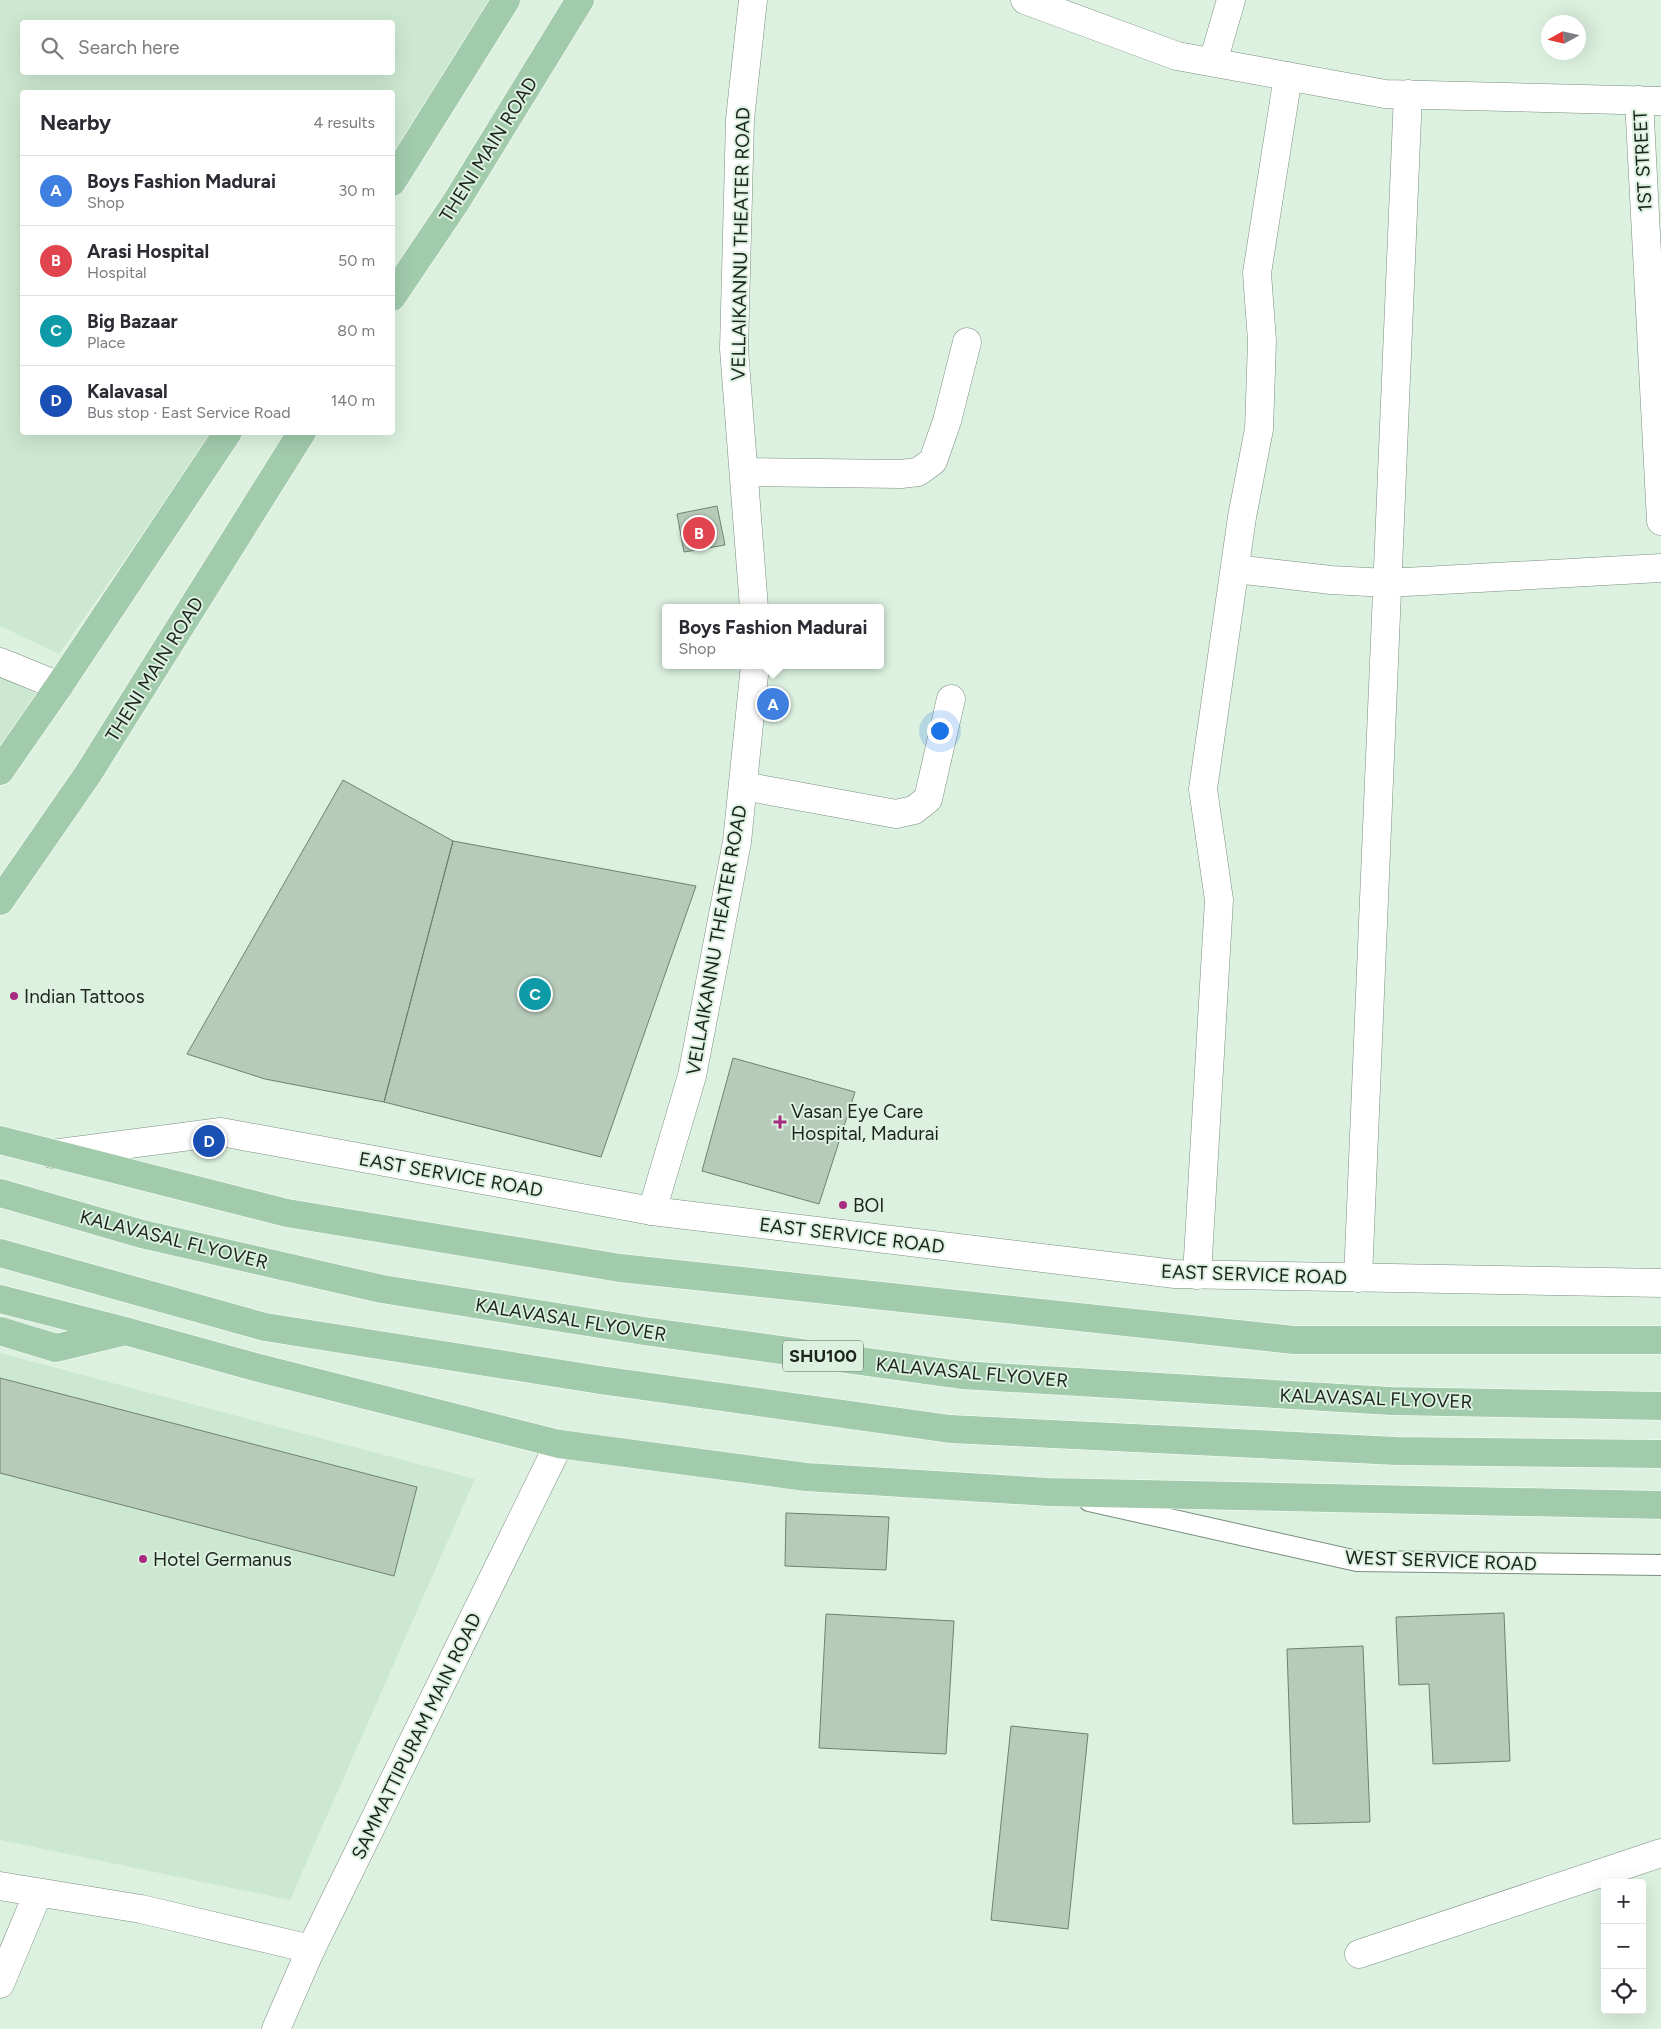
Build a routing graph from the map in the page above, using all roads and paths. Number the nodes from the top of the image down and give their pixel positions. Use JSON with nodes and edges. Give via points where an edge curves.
{"nodes":[{"id":1,"x":506,"y":0,"type":"edge"},
{"id":2,"x":580,"y":0,"type":"edge"},
{"id":3,"x":753,"y":0,"type":"edge"},
{"id":4,"x":1025,"y":0,"type":"edge"},
{"id":5,"x":1231,"y":0,"type":"edge"},
{"id":6,"x":1212,"y":62,"type":"junction"},
{"id":7,"x":1288,"y":76,"type":"junction"},
{"id":8,"x":1408,"y":94,"type":"junction"},
{"id":9,"x":1650,"y":100,"type":"edge"},
{"id":10,"x":395,"y":177,"type":"edge"},
{"id":11,"x":395,"y":293,"type":"edge"},
{"id":12,"x":967,"y":342,"type":"dead end"},
{"id":13,"x":226,"y":435,"type":"edge"},
{"id":14,"x":300,"y":435,"type":"edge"},
{"id":15,"x":744,"y":472,"type":"junction"},
{"id":16,"x":1661,"y":521,"type":"edge"},
{"id":17,"x":1661,"y":568,"type":"edge"},
{"id":18,"x":1235,"y":569,"type":"junction"},
{"id":19,"x":1387,"y":583,"type":"junction"},
{"id":20,"x":754,"y":604,"type":"edge"},
{"id":21,"x":0,"y":662,"type":"edge"},
{"id":22,"x":755,"y":669,"type":"edge"},
{"id":23,"x":59,"y":686,"type":"junction"},
{"id":24,"x":951,"y":699,"type":"dead end"},
{"id":25,"x":0,"y":770,"type":"edge"},
{"id":26,"x":743,"y":786,"type":"junction"},
{"id":27,"x":0,"y":901,"type":"edge"},
{"id":28,"x":0,"y":1140,"type":"edge"},
{"id":29,"x":50,"y":1154,"type":"junction"},
{"id":30,"x":0,"y":1193,"type":"edge"},
{"id":31,"x":652,"y":1211,"type":"junction"},
{"id":32,"x":0,"y":1253,"type":"edge"},
{"id":33,"x":1197,"y":1275,"type":"junction"},
{"id":34,"x":1358,"y":1278,"type":"junction"},
{"id":35,"x":1661,"y":1283,"type":"edge"},
{"id":36,"x":0,"y":1299,"type":"edge"},
{"id":37,"x":0,"y":1331,"type":"edge"},
{"id":38,"x":125,"y":1331,"type":"junction"},
{"id":39,"x":1661,"y":1340,"type":"edge"},
{"id":40,"x":1661,"y":1406,"type":"edge"},
{"id":41,"x":559,"y":1444,"type":"junction"},
{"id":42,"x":1661,"y":1454,"type":"edge"},
{"id":43,"x":1048,"y":1492,"type":"junction"},
{"id":44,"x":1661,"y":1505,"type":"edge"},
{"id":45,"x":1661,"y":1565,"type":"edge"},
{"id":46,"x":1661,"y":1853,"type":"edge"},
{"id":47,"x":0,"y":1886,"type":"edge"},
{"id":48,"x":38,"y":1892,"type":"junction"},
{"id":49,"x":311,"y":1949,"type":"junction"},
{"id":50,"x":1359,"y":1954,"type":"dead end"},
{"id":51,"x":0,"y":1984,"type":"edge"},
{"id":52,"x":276,"y":2029,"type":"edge"}],
"edges":[{"from":1,"to":10,"type":"main road"},
{"from":2,"to":11,"type":"main road","name":"THENI MAIN ROAD","via":[[456,202]]},
{"from":3,"to":15,"type":"street","name":"VELLAIKANNU THEATER ROAD","via":[[740,119],[734,350]]},
{"from":4,"to":6,"type":"street","via":[[1177,56]]},
{"from":5,"to":6,"type":"street"},
{"from":6,"to":7,"type":"street"},
{"from":7,"to":8,"type":"street","via":[[1385,94]]},
{"from":7,"to":18,"type":"street","via":[[1257,273],[1262,341],[1259,429]]},
{"from":8,"to":9,"type":"street"},
{"from":8,"to":19,"type":"street"},
{"from":9,"to":16,"type":"street","name":"1ST STREET"},
{"from":12,"to":15,"type":"street","via":[[934,461],[918,472]]},
{"from":13,"to":23,"type":"main road"},
{"from":14,"to":27,"type":"main road","name":"THENI MAIN ROAD","via":[[88,774]]},
{"from":15,"to":20,"type":"street","name":"VELLAIKANNU THEATER ROAD"},
{"from":17,"to":19,"type":"street"},
{"from":18,"to":19,"type":"street"},
{"from":18,"to":33,"type":"street","via":[[1203,789],[1219,900]]},
{"from":19,"to":34,"type":"street"},
{"from":21,"to":23,"type":"street"},
{"from":22,"to":26,"type":"street","name":"VELLAIKANNU THEATER ROAD"},
{"from":23,"to":25,"type":"main road"},
{"from":24,"to":26,"type":"street","via":[[928,799],[914,810],[896,814]]},
{"from":26,"to":31,"type":"street","name":"VELLAIKANNU THEATER ROAD","via":[[737,842],[692,1076]]},
{"from":28,"to":29,"type":"main road"},
{"from":29,"to":31,"type":"street","name":"EAST SERVICE ROAD","via":[[221,1132]]},
{"from":29,"to":39,"type":"main road","via":[[287,1213],[620,1268],[1294,1340]]},
{"from":30,"to":40,"type":"main road","name":"KALAVASAL FLYOVER","number":"SHU100","via":[[142,1234],[382,1289],[644,1331],[960,1375],[1392,1401]]},
{"from":31,"to":33,"type":"street","name":"EAST SERVICE ROAD"},
{"from":32,"to":42,"type":"main road","via":[[265,1327],[600,1380],[950,1429],[1397,1452]]},
{"from":33,"to":34,"type":"street","name":"EAST SERVICE ROAD"},
{"from":34,"to":35,"type":"street","name":"EAST SERVICE ROAD"},
{"from":36,"to":38,"type":"main road"},
{"from":37,"to":38,"type":"main road","via":[[56,1348]]},
{"from":38,"to":41,"type":"main road"},
{"from":41,"to":43,"type":"main road","via":[[806,1477]]},
{"from":41,"to":49,"type":"street","name":"SAMMATTIPURAM MAIN ROAD"},
{"from":43,"to":44,"type":"main road"},
{"from":43,"to":45,"type":"lane","name":"WEST SERVICE ROAD","via":[[1357,1561]]},
{"from":46,"to":50,"type":"street"},
{"from":47,"to":48,"type":"street"},
{"from":48,"to":49,"type":"street","via":[[142,1909]]},
{"from":48,"to":51,"type":"street"},
{"from":49,"to":52,"type":"street","name":"SAMMATTIPURAM MAIN ROAD"}]}
